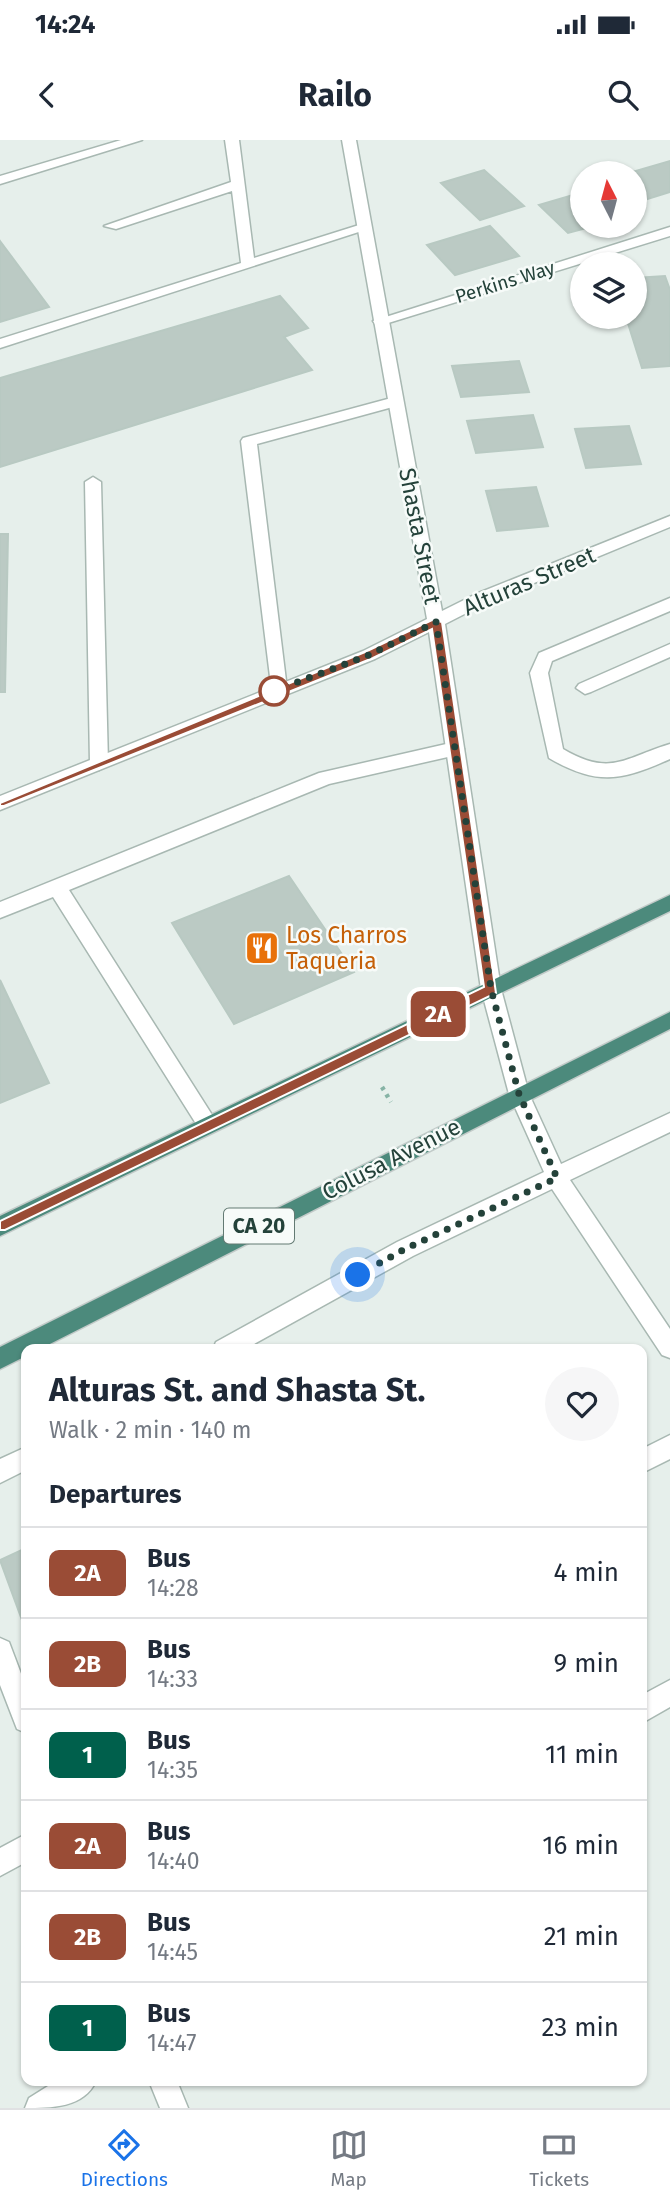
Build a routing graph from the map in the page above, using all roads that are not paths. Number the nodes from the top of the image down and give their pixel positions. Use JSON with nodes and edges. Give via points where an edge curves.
{"nodes":[{"id":1,"x":135,"y":140,"type":"edge"},
{"id":2,"x":232,"y":140,"type":"edge"},
{"id":3,"x":349,"y":140,"type":"edge"},
{"id":4,"x":0,"y":180,"type":"edge"},
{"id":5,"x":238,"y":184,"type":"junction"},
{"id":6,"x":111,"y":226,"type":"dead end"},
{"id":7,"x":364,"y":228,"type":"junction"},
{"id":8,"x":670,"y":231,"type":"edge"},
{"id":9,"x":248,"y":265,"type":"junction"},
{"id":10,"x":380,"y":321,"type":"junction"},
{"id":11,"x":0,"y":344,"type":"edge"},
{"id":12,"x":395,"y":402,"type":"junction"},
{"id":13,"x":93,"y":482,"type":"dead end"},
{"id":14,"x":670,"y":521,"type":"edge"},
{"id":15,"x":670,"y":604,"type":"edge"},
{"id":16,"x":436,"y":622,"type":"junction"},
{"id":17,"x":670,"y":650,"type":"edge"},
{"id":18,"x":586,"y":688,"type":"dead end"},
{"id":19,"x":278,"y":690,"type":"junction"},
{"id":20,"x":456,"y":749,"type":"junction"},
{"id":21,"x":670,"y":751,"type":"edge"},
{"id":22,"x":99,"y":763,"type":"junction"},
{"id":23,"x":0,"y":803,"type":"edge"},
{"id":24,"x":57,"y":887,"type":"junction"},
{"id":25,"x":670,"y":902,"type":"edge"},
{"id":26,"x":0,"y":910,"type":"edge"},
{"id":27,"x":491,"y":989,"type":"junction"},
{"id":28,"x":669,"y":1021,"type":"edge"},
{"id":29,"x":519,"y":1094,"type":"junction"},
{"id":30,"x":670,"y":1122,"type":"edge"},
{"id":31,"x":207,"y":1124,"type":"junction"},
{"id":32,"x":557,"y":1178,"type":"junction"},
{"id":33,"x":0,"y":1226,"type":"edge"},
{"id":34,"x":28,"y":1344,"type":"edge"},
{"id":35,"x":239,"y":1344,"type":"edge"},
{"id":36,"x":21,"y":1347,"type":"edge"},
{"id":37,"x":670,"y":1348,"type":"edge"},
{"id":38,"x":0,"y":1358,"type":"edge"},
{"id":39,"x":670,"y":1446,"type":"edge"},
{"id":40,"x":647,"y":1459,"type":"edge"},
{"id":41,"x":21,"y":1461,"type":"edge"},
{"id":42,"x":0,"y":1472,"type":"edge"},
{"id":43,"x":0,"y":1651,"type":"edge"},
{"id":44,"x":670,"y":1693,"type":"edge"},
{"id":45,"x":21,"y":1707,"type":"edge"},
{"id":46,"x":647,"y":1707,"type":"edge"},
{"id":47,"x":21,"y":1850,"type":"edge"},
{"id":48,"x":0,"y":1863,"type":"edge"},
{"id":49,"x":74,"y":2086,"type":"edge"},
{"id":50,"x":165,"y":2086,"type":"edge"},
{"id":51,"x":39,"y":2108,"type":"edge"},
{"id":52,"x":174,"y":2108,"type":"edge"}],
"edges":[{"from":1,"to":4,"type":"street"},
{"from":2,"to":5,"type":"street"},
{"from":3,"to":7,"type":"street","name":"Shasta Street"},
{"from":5,"to":6,"type":"street"},
{"from":5,"to":9,"type":"street"},
{"from":7,"to":9,"type":"street"},
{"from":7,"to":10,"type":"street","name":"Shasta Street"},
{"from":8,"to":10,"type":"street","name":"Perkins Way"},
{"from":9,"to":11,"type":"street"},
{"from":10,"to":12,"type":"street","name":"Shasta Street"},
{"from":12,"to":16,"type":"street","name":"Shasta Street"},
{"from":12,"to":19,"type":"street","via":[[249,441]]},
{"from":13,"to":22,"type":"street"},
{"from":14,"to":16,"type":"street","name":"Alturas Street","via":[[482,598]]},
{"from":15,"to":21,"type":"street","via":[[545,657],[539,673],[555,753],[582,770],[611,773]]},
{"from":16,"to":19,"type":"street","name":"Alturas Street","via":[[369,655]]},
{"from":16,"to":20,"type":"street","name":"Shasta Street"},
{"from":17,"to":18,"type":"street"},
{"from":19,"to":22,"type":"street","name":"Alturas Street"},
{"from":20,"to":24,"type":"street","via":[[326,778]]},
{"from":20,"to":27,"type":"street","name":"Shasta Street"},
{"from":22,"to":23,"type":"street","name":"Alturas Street"},
{"from":24,"to":26,"type":"street"},
{"from":24,"to":31,"type":"street"},
{"from":25,"to":27,"type":"highway"},
{"from":27,"to":29,"type":"street","name":"Shasta Street"},
{"from":27,"to":31,"type":"highway"},
{"from":28,"to":29,"type":"highway","name":"Colusa Avenue","number":"CA 20"},
{"from":29,"to":32,"type":"street","name":"Shasta Street"},
{"from":29,"to":34,"type":"highway","name":"Colusa Avenue","number":"CA 20"},
{"from":30,"to":32,"type":"street"},
{"from":31,"to":33,"type":"highway"},
{"from":32,"to":35,"type":"street","via":[[405,1249]]},
{"from":32,"to":37,"type":"street","name":"Shasta Street"},
{"from":36,"to":38,"type":"highway","name":"Colusa Avenue","number":"CA 20"},
{"from":39,"to":40,"type":"street"},
{"from":41,"to":42,"type":"street"},
{"from":43,"to":45,"type":"street"},
{"from":44,"to":46,"type":"street"},
{"from":47,"to":48,"type":"street"},
{"from":49,"to":51,"type":"street"},
{"from":50,"to":52,"type":"street"}]}
